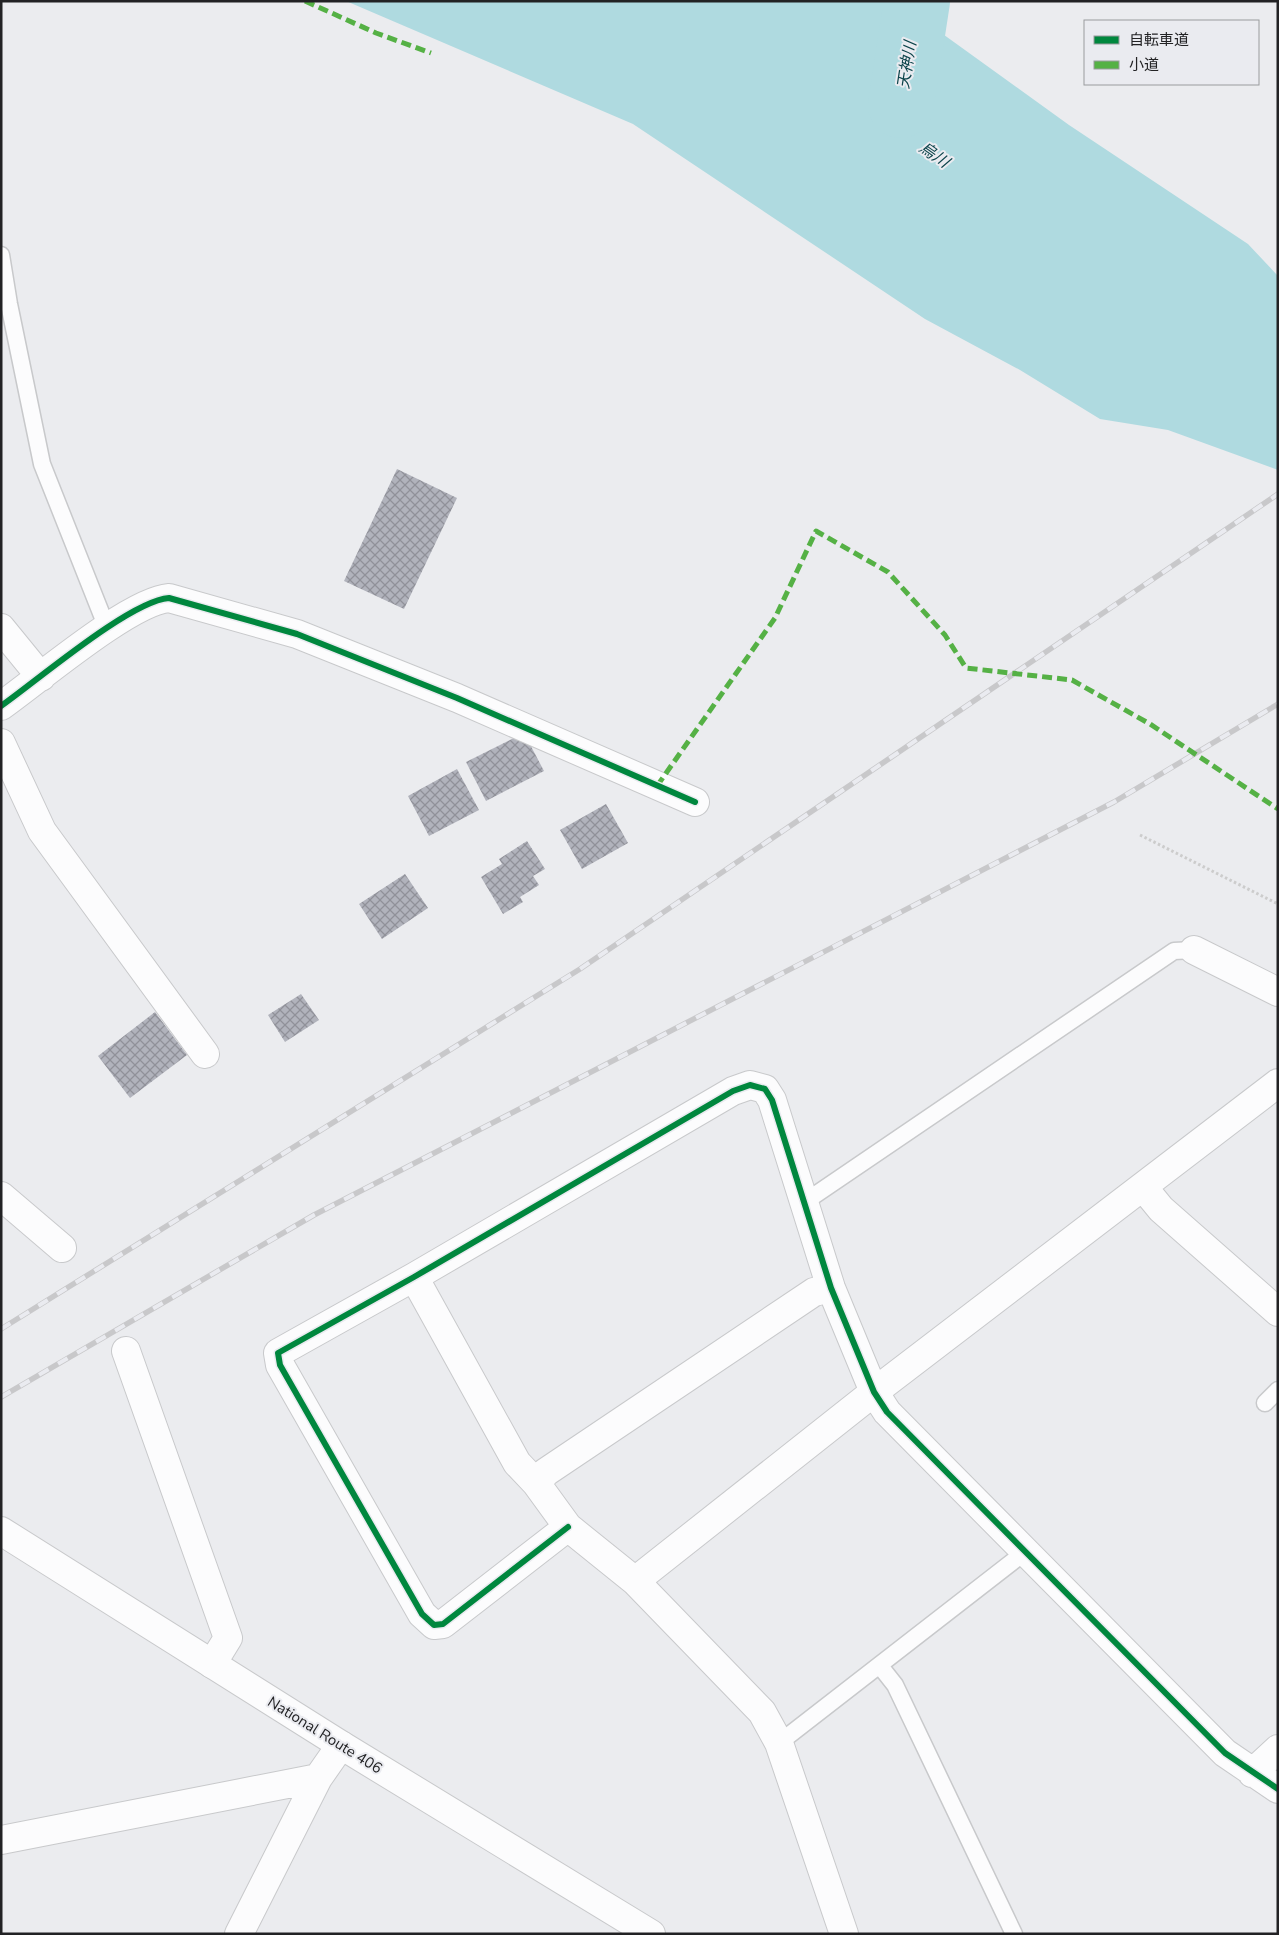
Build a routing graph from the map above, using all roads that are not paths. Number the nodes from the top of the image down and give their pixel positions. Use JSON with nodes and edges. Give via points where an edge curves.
{"nodes":[{"id":1,"x":1,"y":255,"type":"edge"},
{"id":2,"x":1,"y":628,"type":"edge"},
{"id":3,"x":106,"y":628,"type":"junction"},
{"id":4,"x":41,"y":677,"type":"junction"},
{"id":5,"x":1,"y":706,"type":"edge"},
{"id":6,"x":1,"y":743,"type":"edge"},
{"id":7,"x":696,"y":802,"type":"dead end"},
{"id":8,"x":1194,"y":950,"type":"joint"},
{"id":9,"x":1278,"y":992,"type":"edge"},
{"id":10,"x":205,"y":1054,"type":"dead end"},
{"id":11,"x":1278,"y":1082,"type":"edge"},
{"id":12,"x":1143,"y":1187,"type":"junction"},
{"id":13,"x":1,"y":1196,"type":"edge"},
{"id":14,"x":802,"y":1200,"type":"junction"},
{"id":15,"x":62,"y":1248,"type":"dead end"},
{"id":16,"x":414,"y":1277,"type":"junction"},
{"id":17,"x":831,"y":1288,"type":"junction"},
{"id":18,"x":1278,"y":1312,"type":"edge"},
{"id":19,"x":126,"y":1351,"type":"dead end"},
{"id":20,"x":1278,"y":1390,"type":"edge"},
{"id":21,"x":874,"y":1392,"type":"junction"},
{"id":22,"x":1265,"y":1403,"type":"dead end"},
{"id":23,"x":536,"y":1483,"type":"junction"},
{"id":24,"x":568,"y":1527,"type":"junction"},
{"id":25,"x":1,"y":1531,"type":"edge"},
{"id":26,"x":1025,"y":1552,"type":"junction"},
{"id":27,"x":635,"y":1581,"type":"junction"},
{"id":28,"x":212,"y":1664,"type":"junction"},
{"id":29,"x":880,"y":1666,"type":"junction"},
{"id":30,"x":779,"y":1742,"type":"junction"},
{"id":31,"x":341,"y":1745,"type":"junction"},
{"id":32,"x":1278,"y":1750,"type":"edge"},
{"id":33,"x":1252,"y":1773,"type":"junction"},
{"id":34,"x":318,"y":1778,"type":"junction"},
{"id":35,"x":1278,"y":1789,"type":"edge"},
{"id":36,"x":2,"y":1837,"type":"edge"},
{"id":37,"x":239,"y":1934,"type":"edge"},
{"id":38,"x":651,"y":1934,"type":"edge"},
{"id":39,"x":844,"y":1934,"type":"edge"},
{"id":40,"x":1014,"y":1934,"type":"edge"}],
"edges":[{"from":1,"to":3,"type":"lane","via":[[42,464]]},
{"from":2,"to":4,"type":"main road"},
{"from":3,"to":4,"type":"main road"},
{"from":3,"to":7,"type":"main road","via":[[140,606],[169,598],[297,634],[457,698]]},
{"from":4,"to":5,"type":"main road"},
{"from":6,"to":10,"type":"main road","via":[[42,831]]},
{"from":8,"to":9,"type":"main road"},
{"from":8,"to":14,"type":"lane","via":[[1174,951],[815,1195]]},
{"from":11,"to":12,"type":"main road"},
{"from":12,"to":18,"type":"main road","via":[[1161,1210]]},
{"from":12,"to":21,"type":"main road"},
{"from":13,"to":15,"type":"main road"},
{"from":14,"to":16,"type":"main road","via":[[772,1100],[765,1089],[750,1085],[733,1091]]},
{"from":14,"to":17,"type":"main road"},
{"from":16,"to":23,"type":"main road","via":[[517,1463]]},
{"from":16,"to":24,"type":"main road","via":[[278,1353],[280,1366],[422,1614],[434,1625],[443,1624]]},
{"from":17,"to":21,"type":"main road"},
{"from":17,"to":23,"type":"main road","via":[[814,1292],[546,1472]]},
{"from":19,"to":28,"type":"main road","via":[[228,1638]]},
{"from":20,"to":22,"type":"lane"},
{"from":21,"to":26,"type":"main road","via":[[887,1412]]},
{"from":21,"to":27,"type":"main road"},
{"from":23,"to":24,"type":"main road"},
{"from":24,"to":27,"type":"main road"},
{"from":25,"to":28,"type":"main road","name":"National Route 406"},
{"from":26,"to":29,"type":"lane"},
{"from":26,"to":33,"type":"main road","via":[[1225,1753]]},
{"from":27,"to":30,"type":"main road","via":[[740,1687],[762,1712]]},
{"from":28,"to":31,"type":"main road","name":"National Route 406"},
{"from":29,"to":30,"type":"lane"},
{"from":29,"to":40,"type":"lane","via":[[895,1685]]},
{"from":30,"to":39,"type":"main road"},
{"from":31,"to":34,"type":"main road"},
{"from":31,"to":38,"type":"main road","name":"National Route 406"},
{"from":32,"to":33,"type":"main road"},
{"from":33,"to":35,"type":"main road"},
{"from":34,"to":36,"type":"main road"},
{"from":34,"to":37,"type":"main road"}]}
